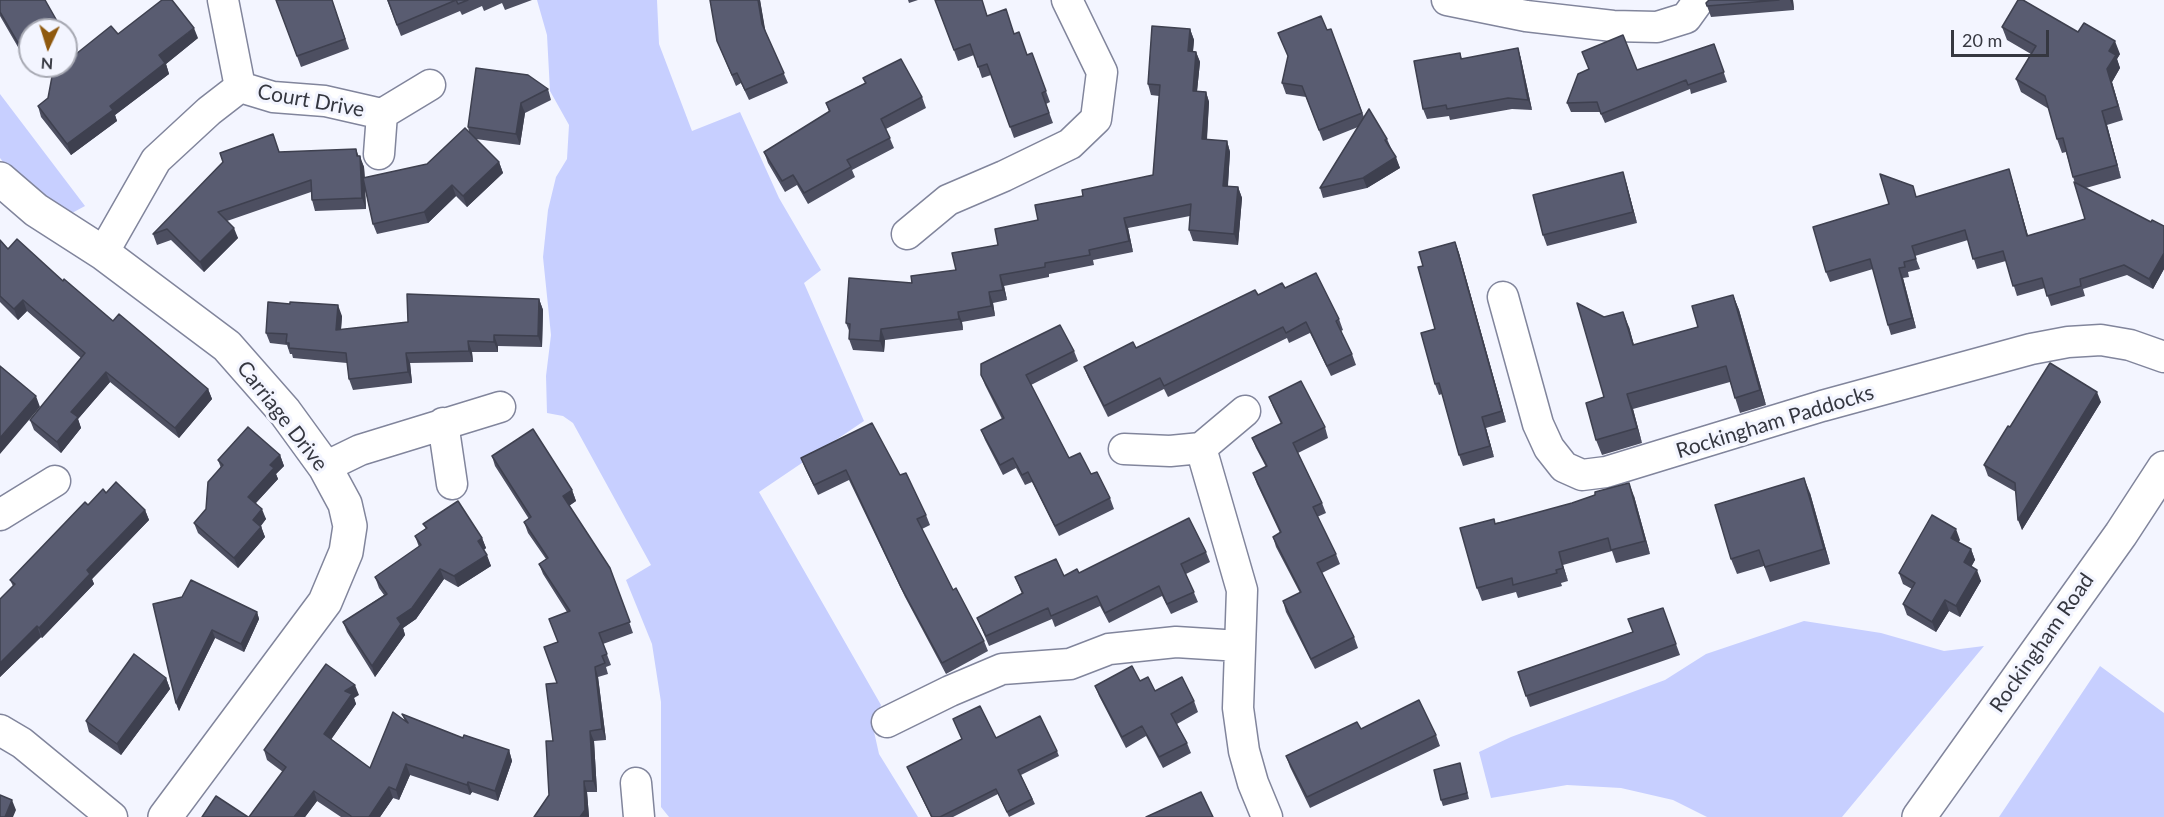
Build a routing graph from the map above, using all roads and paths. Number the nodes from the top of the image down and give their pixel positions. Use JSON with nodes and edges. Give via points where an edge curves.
{"nodes":[{"id":1,"x":223,"y":0,"type":"edge"},
{"id":2,"x":1067,"y":0,"type":"edge"},
{"id":3,"x":1447,"y":0,"type":"edge"},
{"id":4,"x":1699,"y":0,"type":"edge"},
{"id":5,"x":430,"y":85,"type":"dead end"},
{"id":6,"x":240,"y":87,"type":"junction"},
{"id":7,"x":382,"y":114,"type":"junction"},
{"id":8,"x":379,"y":154,"type":"dead end"},
{"id":9,"x":0,"y":178,"type":"edge"},
{"id":10,"x":907,"y":234,"type":"dead end"},
{"id":11,"x":103,"y":253,"type":"junction"},
{"id":12,"x":1503,"y":297,"type":"dead end"},
{"id":13,"x":2164,"y":357,"type":"edge"},
{"id":14,"x":500,"y":406,"type":"dead end"},
{"id":15,"x":1245,"y":411,"type":"dead end"},
{"id":16,"x":443,"y":423,"type":"junction"},
{"id":17,"x":1201,"y":448,"type":"junction"},
{"id":18,"x":1124,"y":449,"type":"dead end"},
{"id":19,"x":325,"y":467,"type":"junction"},
{"id":20,"x":2164,"y":468,"type":"edge"},
{"id":21,"x":56,"y":481,"type":"dead end"},
{"id":22,"x":452,"y":484,"type":"dead end"},
{"id":23,"x":0,"y":515,"type":"edge"},
{"id":24,"x":1240,"y":646,"type":"junction"},
{"id":25,"x":887,"y":722,"type":"dead end"},
{"id":26,"x":0,"y":730,"type":"edge"},
{"id":27,"x":636,"y":783,"type":"dead end"},
{"id":28,"x":112,"y":817,"type":"edge"},
{"id":29,"x":165,"y":817,"type":"edge"},
{"id":30,"x":639,"y":817,"type":"edge"},
{"id":31,"x":1268,"y":817,"type":"edge"},
{"id":32,"x":1919,"y":817,"type":"edge"}],
"edges":[{"from":1,"to":6,"type":"street","name":"Court Drive"},
{"from":2,"to":10,"type":"street","via":[[1102,72],[1096,119],[1070,144],[948,200]]},
{"from":3,"to":4,"type":"street","via":[[1526,16],[1657,27],[1686,18]]},
{"from":5,"to":7,"type":"street","name":"Court Drive"},
{"from":6,"to":7,"type":"street","name":"Court Drive","via":[[273,97],[325,101]]},
{"from":6,"to":11,"type":"street","name":"Court Drive","via":[[156,160]]},
{"from":7,"to":8,"type":"street","name":"Court Drive"},
{"from":9,"to":11,"type":"street","name":"Carriage Drive","via":[[36,210]]},
{"from":11,"to":19,"type":"street","name":"Carriage Drive","via":[[227,346],[285,412]]},
{"from":12,"to":13,"type":"street","name":"Rockingham Paddocks","via":[[1538,424],[1549,448],[1564,467],[1582,475],[1606,472],[1822,406],[2031,349],[2101,340]]},
{"from":14,"to":16,"type":"street"},
{"from":15,"to":17,"type":"street"},
{"from":16,"to":19,"type":"street","via":[[360,450]]},
{"from":16,"to":22,"type":"street"},
{"from":17,"to":18,"type":"street"},
{"from":17,"to":24,"type":"street","via":[[1242,590]]},
{"from":19,"to":29,"type":"street","name":"Carriage Drive","via":[[345,504],[350,526],[346,552],[325,602]]},
{"from":20,"to":32,"type":"street","name":"Rockingham Road"},
{"from":21,"to":23,"type":"street"},
{"from":24,"to":25,"type":"street","via":[[1176,642],[1109,649],[1070,664],[1002,669]]},
{"from":24,"to":31,"type":"street","via":[[1238,708],[1244,752]]},
{"from":26,"to":28,"type":"street","via":[[22,743]]},
{"from":27,"to":30,"type":"street"}]}
